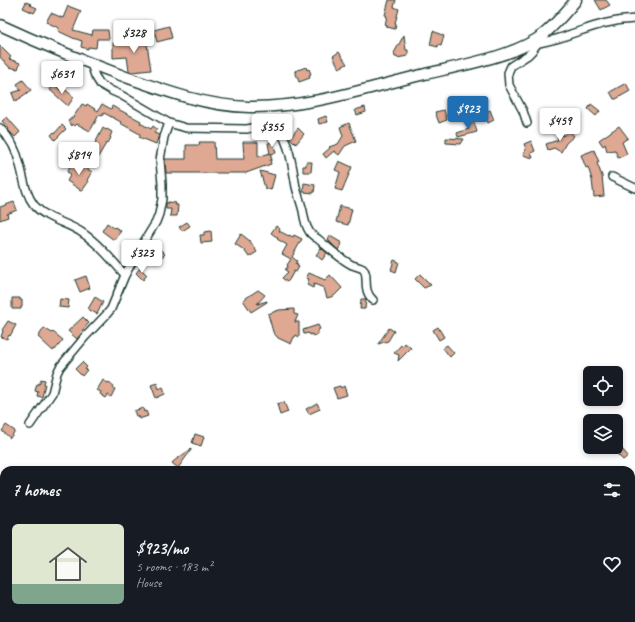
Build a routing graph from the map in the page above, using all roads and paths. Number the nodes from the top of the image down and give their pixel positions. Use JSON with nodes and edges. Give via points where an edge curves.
{"nodes":[{"id":1,"x":576,"y":0,"type":"edge"},
{"id":2,"x":635,"y":19,"type":"edge"},
{"id":3,"x":0,"y":25,"type":"edge"},
{"id":4,"x":537,"y":44,"type":"junction"},
{"id":5,"x":519,"y":48,"type":"junction"},
{"id":6,"x":91,"y":64,"type":"junction"},
{"id":7,"x":527,"y":122,"type":"dead end"},
{"id":8,"x":169,"y":123,"type":"junction"},
{"id":9,"x":0,"y":128,"type":"edge"},
{"id":10,"x":612,"y":177,"type":"dead end"},
{"id":11,"x":635,"y":188,"type":"edge"},
{"id":12,"x":125,"y":275,"type":"junction"},
{"id":13,"x":373,"y":300,"type":"dead end"},
{"id":14,"x":30,"y":425,"type":"dead end"}],
"edges":[{"from":1,"to":5,"type":"highway","via":[[543,35]]},
{"from":2,"to":4,"type":"street","via":[[609,22]]},
{"from":3,"to":6,"type":"highway"},
{"from":4,"to":5,"type":"street"},
{"from":4,"to":7,"type":"street","via":[[528,55],[511,66],[508,73],[509,85]]},
{"from":5,"to":6,"type":"highway","via":[[476,62],[310,102],[269,106],[234,106],[193,99]]},
{"from":6,"to":8,"type":"street","via":[[100,84]]},
{"from":8,"to":12,"type":"street","via":[[160,160],[162,199],[159,214]]},
{"from":8,"to":13,"type":"street","via":[[186,128],[247,129],[268,124],[276,127],[287,148],[309,232],[343,259],[363,270],[366,275],[367,292]]},
{"from":9,"to":12,"type":"street","via":[[9,137],[18,155],[29,198],[50,217],[86,235]]},
{"from":10,"to":11,"type":"street"},
{"from":12,"to":14,"type":"street","via":[[111,309],[60,367],[52,392]]}]}
